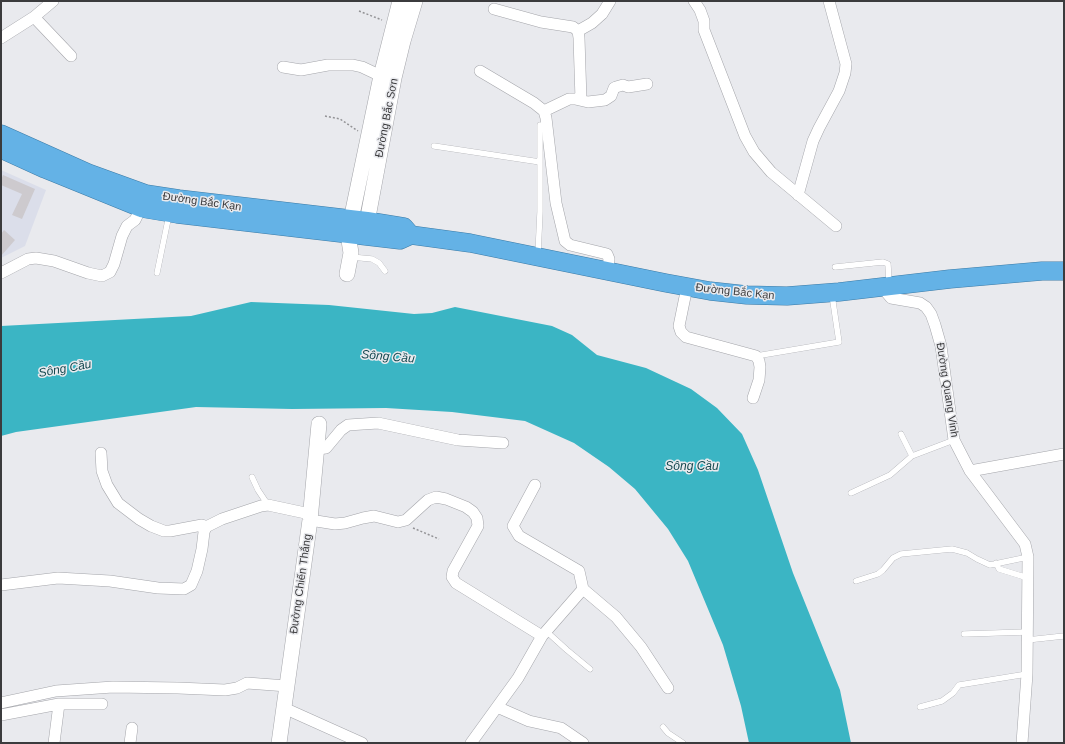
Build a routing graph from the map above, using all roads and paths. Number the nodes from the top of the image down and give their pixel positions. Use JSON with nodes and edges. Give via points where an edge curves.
{"nodes":[{"id":1,"x":53,"y":1,"type":"edge"},
{"id":2,"x":400,"y":1,"type":"edge"},
{"id":3,"x":415,"y":1,"type":"edge"},
{"id":4,"x":610,"y":1,"type":"edge"},
{"id":5,"x":694,"y":1,"type":"edge"},
{"id":6,"x":829,"y":1,"type":"edge"},
{"id":7,"x":494,"y":9,"type":"dead end"},
{"id":8,"x":359,"y":11,"type":"dead end"},
{"id":9,"x":34,"y":18,"type":"junction"},
{"id":10,"x":394,"y":24,"type":"junction"},
{"id":11,"x":578,"y":31,"type":"junction"},
{"id":12,"x":1,"y":38,"type":"edge"},
{"id":13,"x":70,"y":56,"type":"dead end"},
{"id":14,"x":283,"y":67,"type":"dead end"},
{"id":15,"x":480,"y":71,"type":"dead end"},
{"id":16,"x":380,"y":76,"type":"junction"},
{"id":17,"x":647,"y":84,"type":"dead end"},
{"id":18,"x":581,"y":100,"type":"junction"},
{"id":19,"x":544,"y":112,"type":"junction"},
{"id":20,"x":325,"y":116,"type":"dead end"},
{"id":21,"x":540,"y":125,"type":"dead end"},
{"id":22,"x":1,"y":134,"type":"edge"},
{"id":23,"x":368,"y":135,"type":"junction"},
{"id":24,"x":434,"y":146,"type":"dead end"},
{"id":25,"x":1,"y":149,"type":"edge"},
{"id":26,"x":540,"y":162,"type":"junction"},
{"id":27,"x":798,"y":195,"type":"junction"},
{"id":28,"x":144,"y":201,"type":"junction"},
{"id":29,"x":169,"y":213,"type":"junction"},
{"id":30,"x":836,"y":226,"type":"dead end"},
{"id":31,"x":358,"y":228,"type":"junction"},
{"id":32,"x":351,"y":255,"type":"junction"},
{"id":33,"x":538,"y":256,"type":"junction"},
{"id":34,"x":835,"y":267,"type":"dead end"},
{"id":35,"x":385,"y":271,"type":"dead end"},
{"id":36,"x":608,"y":271,"type":"junction"},
{"id":37,"x":1064,"y":271,"type":"edge"},
{"id":38,"x":1,"y":273,"type":"edge"},
{"id":39,"x":157,"y":273,"type":"dead end"},
{"id":40,"x":347,"y":274,"type":"dead end"},
{"id":41,"x":887,"y":286,"type":"junction"},
{"id":42,"x":687,"y":287,"type":"junction"},
{"id":43,"x":831,"y":293,"type":"junction"},
{"id":44,"x":756,"y":356,"type":"junction"},
{"id":45,"x":753,"y":398,"type":"dead end"},
{"id":46,"x":319,"y":424,"type":"dead end"},
{"id":47,"x":901,"y":434,"type":"dead end"},
{"id":48,"x":954,"y":440,"type":"junction"},
{"id":49,"x":503,"y":443,"type":"dead end"},
{"id":50,"x":316,"y":449,"type":"junction"},
{"id":51,"x":101,"y":453,"type":"dead end"},
{"id":52,"x":1064,"y":454,"type":"edge"},
{"id":53,"x":912,"y":456,"type":"junction"},
{"id":54,"x":970,"y":471,"type":"junction"},
{"id":55,"x":252,"y":477,"type":"dead end"},
{"id":56,"x":535,"y":485,"type":"dead end"},
{"id":57,"x":851,"y":493,"type":"dead end"},
{"id":58,"x":268,"y":505,"type":"junction"},
{"id":59,"x":310,"y":517,"type":"junction"},
{"id":60,"x":398,"y":522,"type":"junction"},
{"id":61,"x":206,"y":527,"type":"junction"},
{"id":62,"x":439,"y":539,"type":"dead end"},
{"id":63,"x":1028,"y":557,"type":"junction"},
{"id":64,"x":996,"y":563,"type":"junction"},
{"id":65,"x":1028,"y":578,"type":"junction"},
{"id":66,"x":856,"y":581,"type":"dead end"},
{"id":67,"x":1,"y":585,"type":"edge"},
{"id":68,"x":583,"y":589,"type":"junction"},
{"id":69,"x":544,"y":634,"type":"junction"},
{"id":70,"x":964,"y":634,"type":"dead end"},
{"id":71,"x":1027,"y":636,"type":"junction"},
{"id":72,"x":1064,"y":636,"type":"edge"},
{"id":73,"x":590,"y":669,"type":"dead end"},
{"id":74,"x":1027,"y":674,"type":"junction"},
{"id":75,"x":287,"y":686,"type":"junction"},
{"id":76,"x":668,"y":688,"type":"dead end"},
{"id":77,"x":1,"y":703,"type":"edge"},
{"id":78,"x":59,"y":704,"type":"junction"},
{"id":79,"x":102,"y":704,"type":"dead end"},
{"id":80,"x":497,"y":706,"type":"junction"},
{"id":81,"x":920,"y":707,"type":"dead end"},
{"id":82,"x":284,"y":708,"type":"junction"},
{"id":83,"x":1,"y":715,"type":"edge"},
{"id":84,"x":663,"y":727,"type":"dead end"},
{"id":85,"x":132,"y":728,"type":"dead end"},
{"id":86,"x":473,"y":742,"type":"edge"},
{"id":87,"x":54,"y":743,"type":"edge"},
{"id":88,"x":130,"y":743,"type":"edge"},
{"id":89,"x":279,"y":743,"type":"edge"},
{"id":90,"x":362,"y":743,"type":"edge"},
{"id":91,"x":583,"y":743,"type":"edge"},
{"id":92,"x":683,"y":743,"type":"edge"},
{"id":93,"x":1022,"y":743,"type":"edge"}],
"edges":[{"from":1,"to":9,"type":"street"},
{"from":2,"to":10,"type":"main road","name":"Đường Bắc Sơn"},
{"from":3,"to":31,"type":"main road","name":"Đường Bắc Sơn"},
{"from":4,"to":11,"type":"street","via":[[602,14]]},
{"from":5,"to":27,"type":"street","via":[[700,10],[704,30],[745,136],[754,152],[771,172]]},
{"from":6,"to":27,"type":"street","via":[[846,64],[845,73],[813,141]]},
{"from":7,"to":11,"type":"street","via":[[542,22],[573,27]]},
{"from":8,"to":10,"type":"path"},
{"from":9,"to":12,"type":"street"},
{"from":9,"to":13,"type":"street"},
{"from":10,"to":16,"type":"main road","name":"Đường Bắc Sơn"},
{"from":11,"to":18,"type":"street"},
{"from":14,"to":16,"type":"street","via":[[300,70],[328,65],[353,65]]},
{"from":15,"to":19,"type":"street","via":[[534,103]]},
{"from":16,"to":23,"type":"main road","name":"Đường Bắc Sơn"},
{"from":17,"to":18,"type":"street","via":[[616,87],[605,100]]},
{"from":18,"to":19,"type":"street","via":[[568,99]]},
{"from":19,"to":36,"type":"street","via":[[556,203],[565,241],[570,245],[607,254]]},
{"from":20,"to":23,"type":"path","via":[[340,119],[362,134]]},
{"from":21,"to":26,"type":"lane"},
{"from":22,"to":28,"type":"highway","name":"Đường Bắc Kạn","via":[[88,172]]},
{"from":23,"to":31,"type":"main road","name":"Đường Bắc Sơn"},
{"from":24,"to":26,"type":"lane"},
{"from":25,"to":28,"type":"highway","name":"Đường Bắc Kạn","via":[[45,169]]},
{"from":26,"to":33,"type":"lane"},
{"from":27,"to":30,"type":"street"},
{"from":28,"to":29,"type":"highway","name":"Đường Bắc Kạn"},
{"from":28,"to":31,"type":"highway","name":"Đường Bắc Kạn","via":[[179,199]]},
{"from":28,"to":38,"type":"street","via":[[122,236],[110,272],[102,276],[36,258],[28,259]]},
{"from":29,"to":31,"type":"highway","name":"Đường Bắc Kạn"},
{"from":29,"to":39,"type":"lane"},
{"from":31,"to":32,"type":"main road"},
{"from":31,"to":33,"type":"highway","name":"Đường Bắc Kạn","via":[[400,240],[411,235]]},
{"from":32,"to":35,"type":"lane","via":[[372,258]]},
{"from":32,"to":40,"type":"main road"},
{"from":33,"to":36,"type":"highway","name":"Đường Bắc Kạn"},
{"from":34,"to":41,"type":"lane","via":[[883,262],[888,264]]},
{"from":36,"to":42,"type":"highway","name":"Đường Bắc Kạn"},
{"from":37,"to":41,"type":"highway","name":"Đường Bắc Kạn"},
{"from":41,"to":43,"type":"highway","name":"Đường Bắc Kạn"},
{"from":41,"to":48,"type":"street","name":"Đường Quang Vinh","via":[[886,292],[891,298],[920,303],[931,314],[941,346]]},
{"from":42,"to":43,"type":"highway","name":"Đường Bắc Kạn","via":[[747,296]]},
{"from":42,"to":44,"type":"street","via":[[679,326],[681,332],[686,337]]},
{"from":43,"to":44,"type":"lane","via":[[839,342]]},
{"from":44,"to":45,"type":"street","via":[[760,367]]},
{"from":46,"to":50,"type":"main road","name":"Đường Chiến Thắng"},
{"from":47,"to":53,"type":"lane"},
{"from":48,"to":53,"type":"lane"},
{"from":48,"to":54,"type":"street","name":"Đường Quang Vinh"},
{"from":49,"to":50,"type":"street","via":[[458,440],[378,423],[348,425],[326,448]]},
{"from":50,"to":59,"type":"main road","name":"Đường Chiến Thắng"},
{"from":51,"to":61,"type":"street","via":[[106,485],[118,503],[139,519],[164,531]]},
{"from":52,"to":54,"type":"street"},
{"from":53,"to":57,"type":"lane","via":[[890,476]]},
{"from":54,"to":63,"type":"street","name":"Đường Quang Vinh","via":[[1025,544]]},
{"from":55,"to":58,"type":"lane"},
{"from":56,"to":68,"type":"street","via":[[513,526],[520,536],[579,571]]},
{"from":58,"to":59,"type":"street"},
{"from":58,"to":61,"type":"street","via":[[222,519]]},
{"from":59,"to":60,"type":"street","via":[[335,524],[374,516]]},
{"from":59,"to":75,"type":"main road","name":"Đường Chiến Thắng"},
{"from":60,"to":62,"type":"path"},
{"from":60,"to":69,"type":"street","via":[[406,520],[428,500],[436,497],[452,501],[473,512],[478,526],[452,577],[456,583]]},
{"from":61,"to":67,"type":"street","via":[[197,571],[191,584],[184,588],[158,588],[110,581],[58,578]]},
{"from":63,"to":64,"type":"lane"},
{"from":63,"to":65,"type":"street","name":"Đường Quang Vinh"},
{"from":64,"to":65,"type":"lane","via":[[999,568]]},
{"from":64,"to":66,"type":"lane","via":[[990,565],[967,553],[952,549],[902,554],[893,558],[878,574]]},
{"from":65,"to":71,"type":"street","name":"Đường Quang Vinh"},
{"from":68,"to":69,"type":"street"},
{"from":68,"to":76,"type":"street","via":[[616,617],[641,647]]},
{"from":69,"to":73,"type":"lane"},
{"from":69,"to":80,"type":"street","via":[[518,678]]},
{"from":70,"to":71,"type":"lane"},
{"from":71,"to":72,"type":"lane"},
{"from":71,"to":74,"type":"street","name":"Đường Quang Vinh"},
{"from":74,"to":81,"type":"lane","via":[[959,685],[942,701]]},
{"from":74,"to":93,"type":"street","name":"Đường Quang Vinh"},
{"from":75,"to":77,"type":"street","via":[[247,682],[225,690],[113,687],[56,692]]},
{"from":75,"to":82,"type":"main road","name":"Đường Chiến Thắng"},
{"from":78,"to":79,"type":"street"},
{"from":78,"to":83,"type":"street"},
{"from":78,"to":87,"type":"street"},
{"from":80,"to":86,"type":"street"},
{"from":80,"to":91,"type":"street","via":[[529,721],[561,728]]},
{"from":82,"to":89,"type":"main road","name":"Đường Chiến Thắng"},
{"from":82,"to":90,"type":"street"},
{"from":84,"to":92,"type":"lane"},
{"from":85,"to":88,"type":"street"}]}
